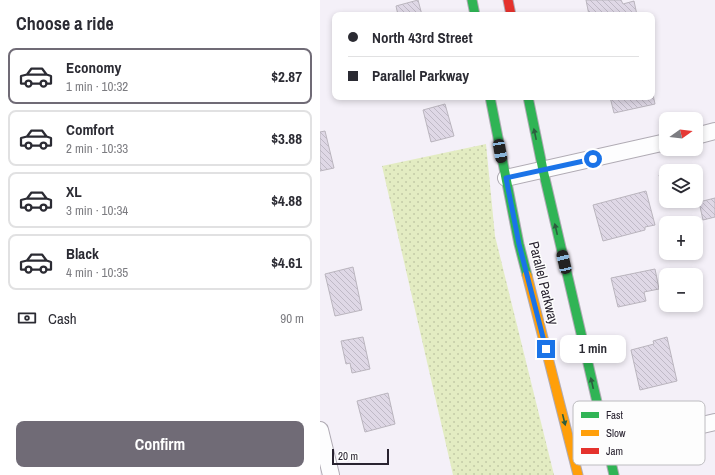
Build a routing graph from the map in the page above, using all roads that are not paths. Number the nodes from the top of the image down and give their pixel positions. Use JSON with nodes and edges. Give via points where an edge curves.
{"nodes":[{"id":1,"x":472,"y":0,"type":"edge"},
{"id":2,"x":508,"y":0,"type":"edge"},
{"id":3,"x":474,"y":12,"type":"edge"},
{"id":4,"x":510,"y":12,"type":"edge"},
{"id":5,"x":491,"y":100,"type":"edge"},
{"id":6,"x":529,"y":100,"type":"edge"},
{"id":7,"x":715,"y":131,"type":"edge"},
{"id":8,"x":703,"y":134,"type":"edge"},
{"id":9,"x":659,"y":144,"type":"edge"},
{"id":10,"x":543,"y":170,"type":"junction"},
{"id":11,"x":506,"y":178,"type":"junction"},
{"id":12,"x":596,"y":401,"type":"edge"},
{"id":13,"x":715,"y":422,"type":"edge"},
{"id":14,"x":705,"y":424,"type":"edge"},
{"id":15,"x":320,"y":430,"type":"edge"},
{"id":16,"x":573,"y":455,"type":"edge"},
{"id":17,"x":575,"y":465,"type":"edge"},
{"id":18,"x":612,"y":465,"type":"edge"},
{"id":19,"x":331,"y":475,"type":"edge"},
{"id":20,"x":578,"y":475,"type":"edge"},
{"id":21,"x":614,"y":475,"type":"edge"}],
"edges":[{"from":1,"to":3,"type":"main road"},
{"from":2,"to":4,"type":"main road"},
{"from":5,"to":11,"type":"main road","name":"Parallel Parkway"},
{"from":10,"to":6,"type":"main road","name":"Parallel Parkway","one_way":true},
{"from":7,"to":8,"type":"street"},
{"from":9,"to":10,"type":"street"},
{"from":10,"to":11,"type":"street"},
{"from":12,"to":10,"type":"main road","name":"Parallel Parkway","one_way":true},
{"from":11,"to":16,"type":"main road","name":"Parallel Parkway","one_way":true,"via":[[519,244]]},
{"from":13,"to":14,"type":"street"},
{"from":15,"to":19,"type":"street"},
{"from":17,"to":20,"type":"main road","name":"Parallel Parkway","one_way":true},
{"from":18,"to":21,"type":"main road","name":"Parallel Parkway"}]}
